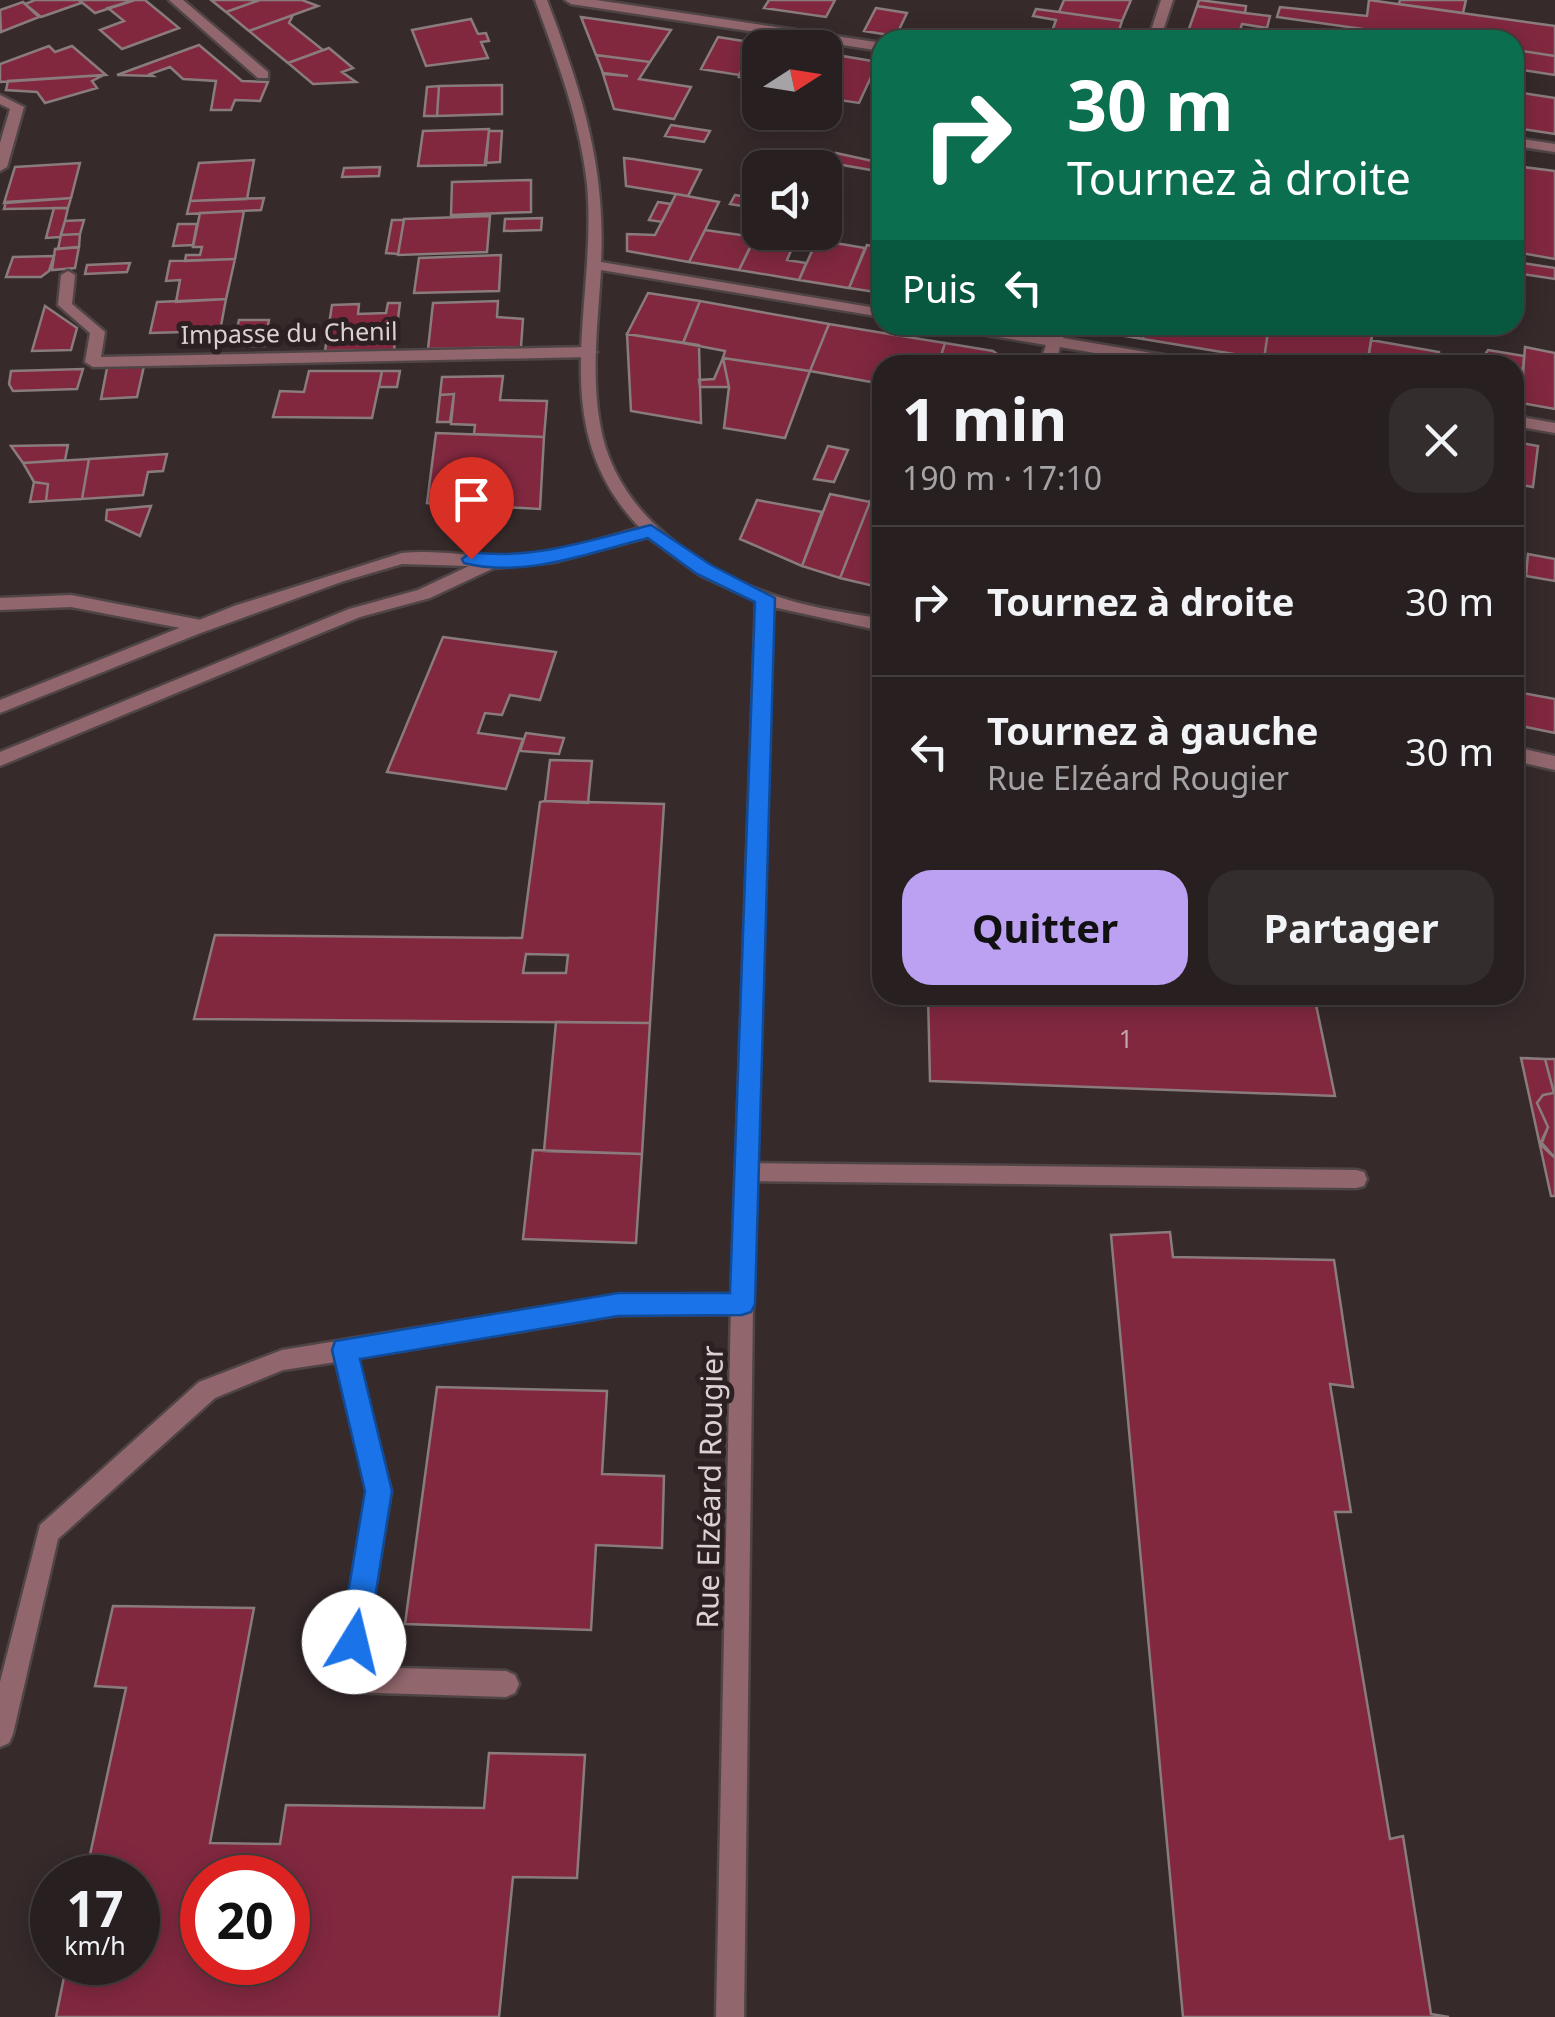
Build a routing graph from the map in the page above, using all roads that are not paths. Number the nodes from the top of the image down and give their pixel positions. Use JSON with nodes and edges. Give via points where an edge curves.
{"nodes":[{"id":1,"x":175,"y":0,"type":"edge"},
{"id":2,"x":540,"y":0,"type":"edge"},
{"id":3,"x":571,"y":0,"type":"edge"},
{"id":4,"x":1167,"y":0,"type":"edge"},
{"id":5,"x":1157,"y":30,"type":"edge"},
{"id":6,"x":872,"y":46,"type":"edge"},
{"id":7,"x":263,"y":75,"type":"dead end"},
{"id":8,"x":0,"y":99,"type":"edge"},
{"id":9,"x":1524,"y":143,"type":"edge"},
{"id":10,"x":1555,"y":148,"type":"edge"},
{"id":11,"x":0,"y":167,"type":"edge"},
{"id":12,"x":594,"y":265,"type":"junction"},
{"id":13,"x":68,"y":276,"type":"dead end"},
{"id":14,"x":872,"y":311,"type":"edge"},
{"id":15,"x":1065,"y":335,"type":"edge"},
{"id":16,"x":589,"y":352,"type":"junction"},
{"id":17,"x":1150,"y":355,"type":"edge"},
{"id":18,"x":1524,"y":423,"type":"edge"},
{"id":19,"x":1555,"y":428,"type":"edge"},
{"id":20,"x":651,"y":531,"type":"junction"},
{"id":21,"x":492,"y":562,"type":"junction"},
{"id":22,"x":765,"y":598,"type":"junction"},
{"id":23,"x":0,"y":604,"type":"edge"},
{"id":24,"x":872,"y":623,"type":"edge"},
{"id":25,"x":201,"y":626,"type":"junction"},
{"id":26,"x":0,"y":707,"type":"edge"},
{"id":27,"x":1524,"y":756,"type":"edge"},
{"id":28,"x":0,"y":758,"type":"edge"},
{"id":29,"x":1555,"y":762,"type":"edge"},
{"id":30,"x":748,"y":1172,"type":"junction"},
{"id":31,"x":1356,"y":1179,"type":"dead end"},
{"id":32,"x":742,"y":1304,"type":"junction"},
{"id":33,"x":344,"y":1350,"type":"junction"},
{"id":34,"x":506,"y":1684,"type":"dead end"},
{"id":35,"x":0,"y":1734,"type":"edge"},
{"id":36,"x":730,"y":2017,"type":"edge"}],
"edges":[{"from":1,"to":7,"type":"street"},
{"from":2,"to":12,"type":"street","via":[[587,134]]},
{"from":3,"to":6,"type":"street"},
{"from":4,"to":5,"type":"street"},
{"from":8,"to":11,"type":"street","via":[[17,107]]},
{"from":9,"to":10,"type":"street"},
{"from":12,"to":14,"type":"street"},
{"from":12,"to":16,"type":"street"},
{"from":13,"to":16,"type":"street","name":"Impasse du Chenil","via":[[65,306],[98,332],[93,362]]},
{"from":15,"to":17,"type":"street"},
{"from":16,"to":20,"type":"street","via":[[592,425],[606,479]]},
{"from":18,"to":19,"type":"street"},
{"from":20,"to":21,"type":"street","via":[[544,558]]},
{"from":20,"to":22,"type":"street","via":[[704,570]]},
{"from":21,"to":25,"type":"street","via":[[450,556],[390,562]]},
{"from":21,"to":28,"type":"street"},
{"from":22,"to":24,"type":"street"},
{"from":22,"to":30,"type":"street","name":"Rue Elzéard Rougier"},
{"from":23,"to":25,"type":"street","via":[[71,602]]},
{"from":25,"to":26,"type":"street"},
{"from":27,"to":29,"type":"street"},
{"from":30,"to":31,"type":"street"},
{"from":30,"to":32,"type":"street","name":"Rue Elzéard Rougier"},
{"from":32,"to":33,"type":"street","via":[[618,1305]]},
{"from":32,"to":36,"type":"street","name":"Rue Elzéard Rougier"},
{"from":33,"to":34,"type":"street","via":[[378,1491],[348,1679]]},
{"from":33,"to":35,"type":"street","via":[[282,1360],[207,1390],[48,1533]]}]}
